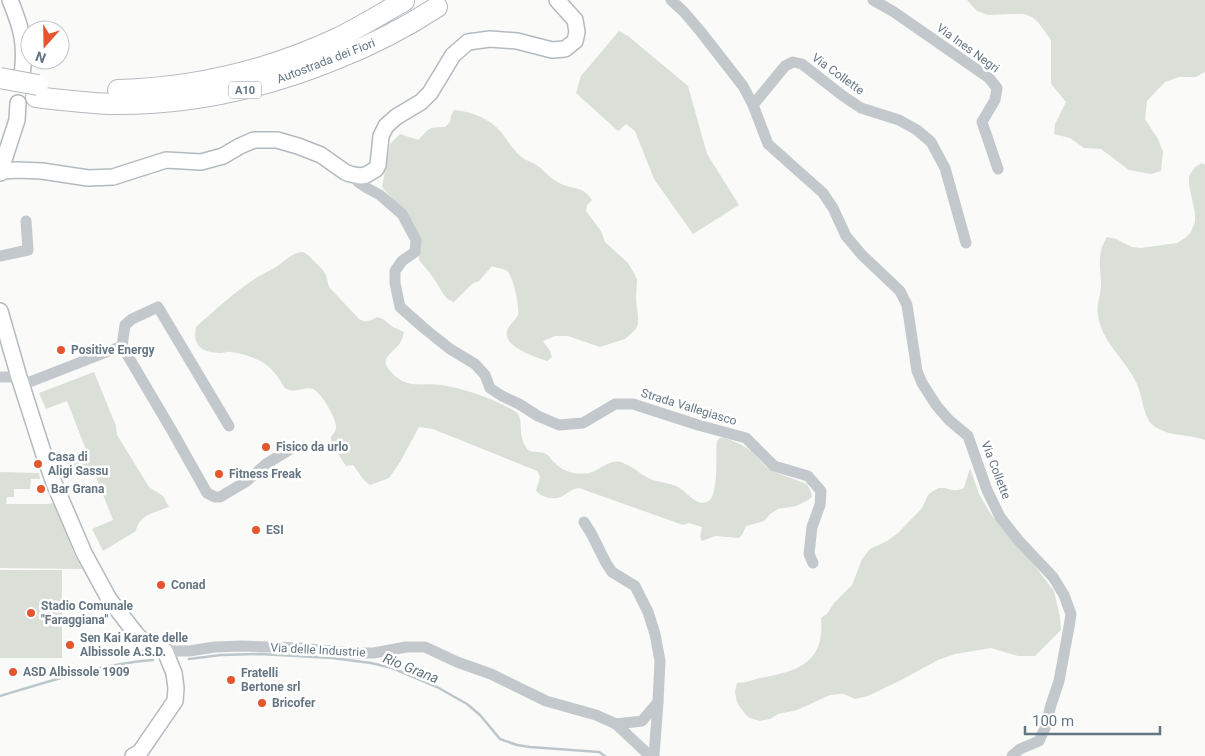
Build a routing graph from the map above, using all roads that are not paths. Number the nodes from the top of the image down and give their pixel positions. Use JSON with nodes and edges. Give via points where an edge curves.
{"nodes":[{"id":1,"x":10,"y":0,"type":"edge"},
{"id":2,"x":557,"y":0,"type":"edge"},
{"id":3,"x":671,"y":0,"type":"edge"},
{"id":4,"x":873,"y":0,"type":"edge"},
{"id":5,"x":404,"y":1,"type":"edge"},
{"id":6,"x":437,"y":7,"type":"dead end"},
{"id":7,"x":0,"y":78,"type":"edge"},
{"id":8,"x":0,"y":90,"type":"edge"},
{"id":9,"x":26,"y":94,"type":"junction"},
{"id":10,"x":753,"y":105,"type":"junction"},
{"id":11,"x":2,"y":165,"type":"edge"},
{"id":12,"x":998,"y":169,"type":"dead end"},
{"id":13,"x":354,"y":176,"type":"junction"},
{"id":14,"x":26,"y":221,"type":"dead end"},
{"id":15,"x":966,"y":243,"type":"dead end"},
{"id":16,"x":0,"y":256,"type":"edge"},
{"id":17,"x":1,"y":315,"type":"edge"},
{"id":18,"x":122,"y":346,"type":"junction"},
{"id":19,"x":0,"y":377,"type":"edge"},
{"id":20,"x":20,"y":381,"type":"junction"},
{"id":21,"x":229,"y":426,"type":"dead end"},
{"id":22,"x":289,"y":450,"type":"dead end"},
{"id":23,"x":584,"y":522,"type":"dead end"},
{"id":24,"x":813,"y":563,"type":"dead end"},
{"id":25,"x":165,"y":651,"type":"junction"},
{"id":26,"x":658,"y":702,"type":"junction"},
{"id":27,"x":642,"y":721,"type":"junction"},
{"id":28,"x":616,"y":724,"type":"junction"},
{"id":29,"x":655,"y":728,"type":"junction"},
{"id":30,"x":133,"y":756,"type":"edge"},
{"id":31,"x":652,"y":756,"type":"edge"},
{"id":32,"x":1012,"y":756,"type":"edge"}],
"edges":[{"from":1,"to":9,"type":"street","via":[[22,35]]},
{"from":2,"to":13,"type":"street","via":[[575,20],[577,32],[570,45],[565,49],[552,50],[517,41],[490,39],[468,42],[453,55],[430,93],[386,126],[380,136],[376,169],[366,175]]},
{"from":3,"to":10,"type":"street","name":"Via Collette","via":[[701,32],[743,86]]},
{"from":4,"to":12,"type":"street","name":"Via Ines Negri","via":[[989,78],[997,88],[995,100],[982,122]]},
{"from":5,"to":9,"type":"highway","name":"Autostrada dei Fiori","number":"A10","via":[[314,48],[263,67],[211,81],[140,89]]},
{"from":6,"to":9,"type":"highway","name":"Autostrada dei Fiori","number":"A10","via":[[362,49],[296,75],[246,89],[203,98],[111,104]]},
{"from":7,"to":9,"type":"highway","name":"Autostrada dei Fiori","number":"A10","bridge":true},
{"from":8,"to":9,"type":"highway","name":"Autostrada dei Fiori","number":"A10"},
{"from":9,"to":11,"type":"street"},
{"from":10,"to":15,"type":"street","name":"Via Collette","via":[[785,66],[793,62],[802,64],[861,108],[899,120],[917,130],[931,142],[945,168]]},
{"from":10,"to":32,"type":"street","name":"Via Collette","via":[[768,144],[822,194],[833,208],[846,236],[900,291],[907,305],[917,371],[922,383],[949,420],[968,436],[1000,517],[1053,576],[1064,595],[1071,614],[1059,681],[1045,728],[1039,741]]},
{"from":11,"to":13,"type":"street","via":[[88,178],[113,177],[166,160],[201,162],[223,156],[254,140],[277,140],[321,155]]},
{"from":13,"to":24,"type":"street","name":"Strada Vallegiasco","via":[[402,214],[416,240],[415,252],[395,271],[400,307],[450,349],[475,364],[485,375],[490,388],[559,425],[583,423],[615,404],[633,404],[746,438],[774,466],[808,476],[821,491],[812,527],[809,554]]},
{"from":14,"to":16,"type":"street","via":[[28,250]]},
{"from":17,"to":20,"type":"street","name":"Via delle Industrie"},
{"from":18,"to":20,"type":"street"},
{"from":18,"to":21,"type":"street","via":[[124,325],[158,307]]},
{"from":18,"to":22,"type":"street","via":[[206,493],[220,497],[248,481],[266,464]]},
{"from":19,"to":20,"type":"street"},
{"from":20,"to":25,"type":"street","name":"Via delle Industrie","via":[[54,483],[84,553],[109,599],[137,635],[150,647]]},
{"from":23,"to":26,"type":"street","via":[[612,572],[635,586],[648,612],[656,634],[660,661]]},
{"from":25,"to":28,"type":"street","name":"Via delle Industrie","via":[[242,646],[367,653],[425,647],[492,674],[546,701]]},
{"from":25,"to":30,"type":"street","via":[[174,673],[175,701],[140,752]]},
{"from":26,"to":27,"type":"street"},
{"from":26,"to":29,"type":"street"},
{"from":27,"to":28,"type":"street","name":"Via delle Industrie"},
{"from":27,"to":29,"type":"street"},
{"from":28,"to":31,"type":"street"},
{"from":29,"to":31,"type":"street"}]}
